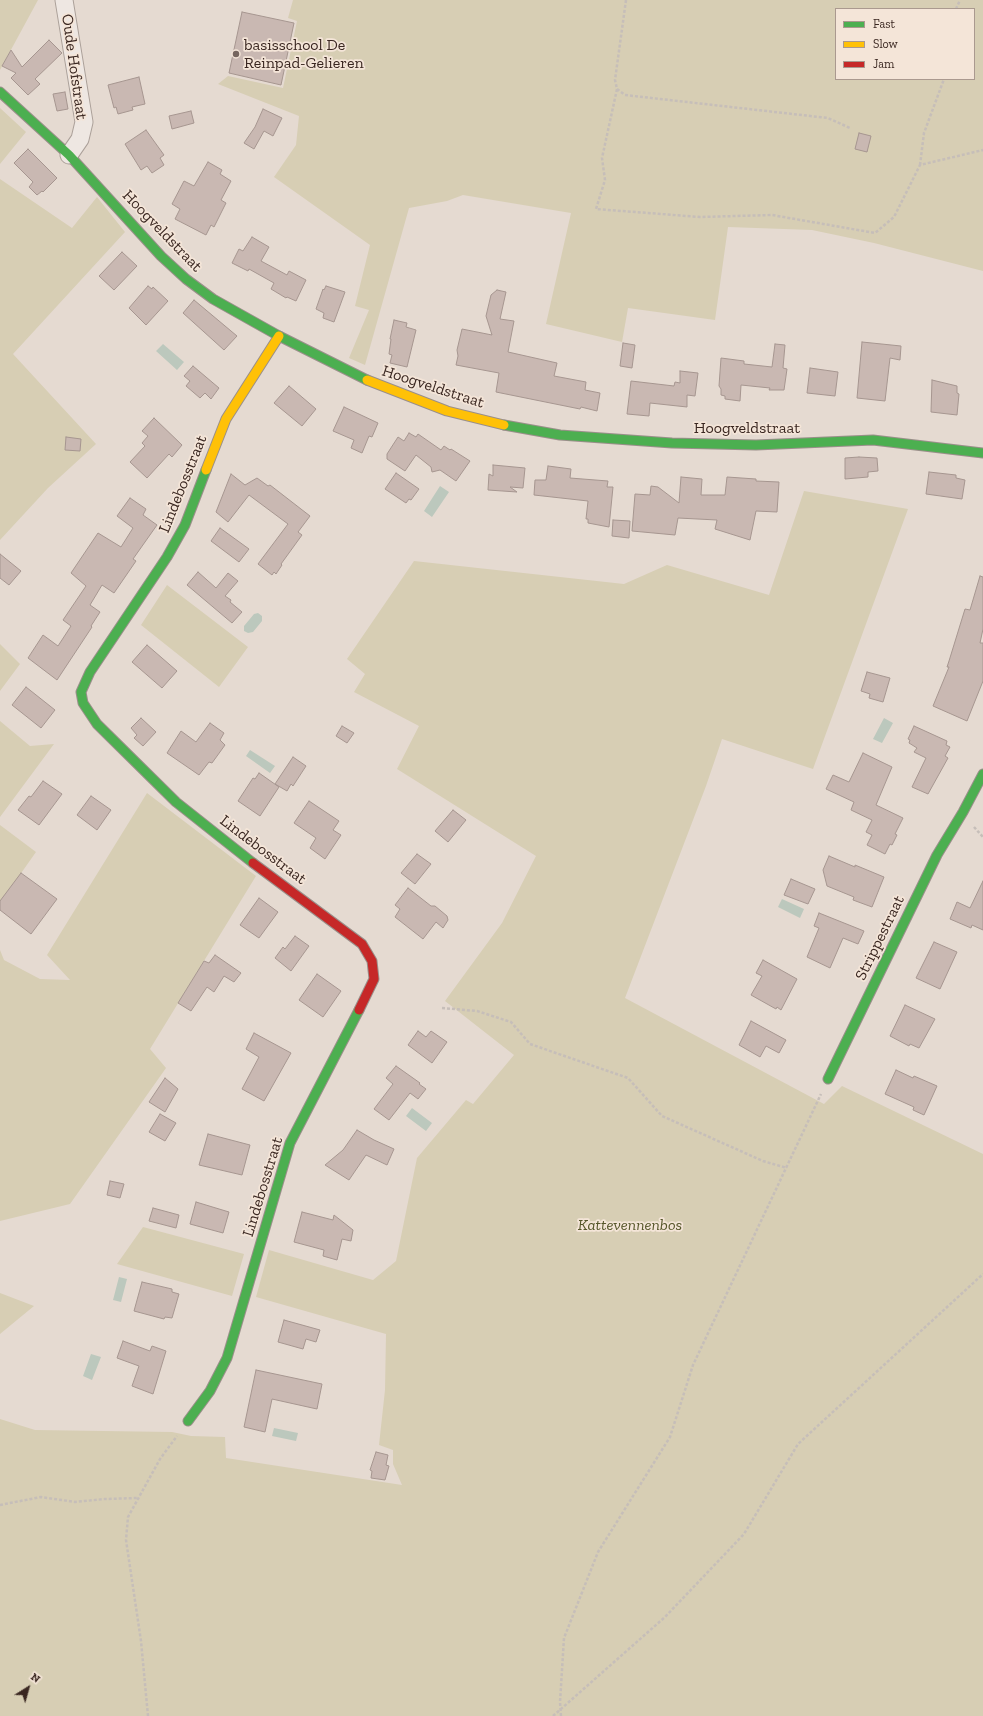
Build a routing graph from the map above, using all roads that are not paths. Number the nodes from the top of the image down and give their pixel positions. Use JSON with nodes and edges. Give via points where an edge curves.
{"nodes":[{"id":1,"x":64,"y":0,"type":"edge"},
{"id":2,"x":0,"y":92,"type":"edge"},
{"id":3,"x":69,"y":155,"type":"junction"},
{"id":4,"x":279,"y":336,"type":"junction"},
{"id":5,"x":983,"y":453,"type":"edge"},
{"id":6,"x":983,"y":774,"type":"edge"},
{"id":7,"x":828,"y":1079,"type":"road end"},
{"id":8,"x":188,"y":1420,"type":"road end"}],
"edges":[{"from":1,"to":3,"type":"street","name":"Oude Hofstraat","via":[[84,122],[80,139]]},
{"from":2,"to":3,"type":"street","name":"Hoogveldstraat"},
{"from":3,"to":4,"type":"street","name":"Hoogveldstraat","via":[[161,256],[186,279],[213,300]]},
{"from":4,"to":5,"type":"street","name":"Hoogveldstraat","via":[[364,379],[447,410],[508,426],[560,435],[672,443],[748,445],[873,440]]},
{"from":4,"to":8,"type":"street","name":"Lindebosstraat","via":[[226,419],[186,526],[90,672],[81,692],[83,703],[97,724],[176,802],[362,944],[372,961],[374,978],[368,994],[290,1143],[227,1358],[210,1391]]},
{"from":6,"to":7,"type":"street","name":"Strippestraat","via":[[937,855]]}]}
